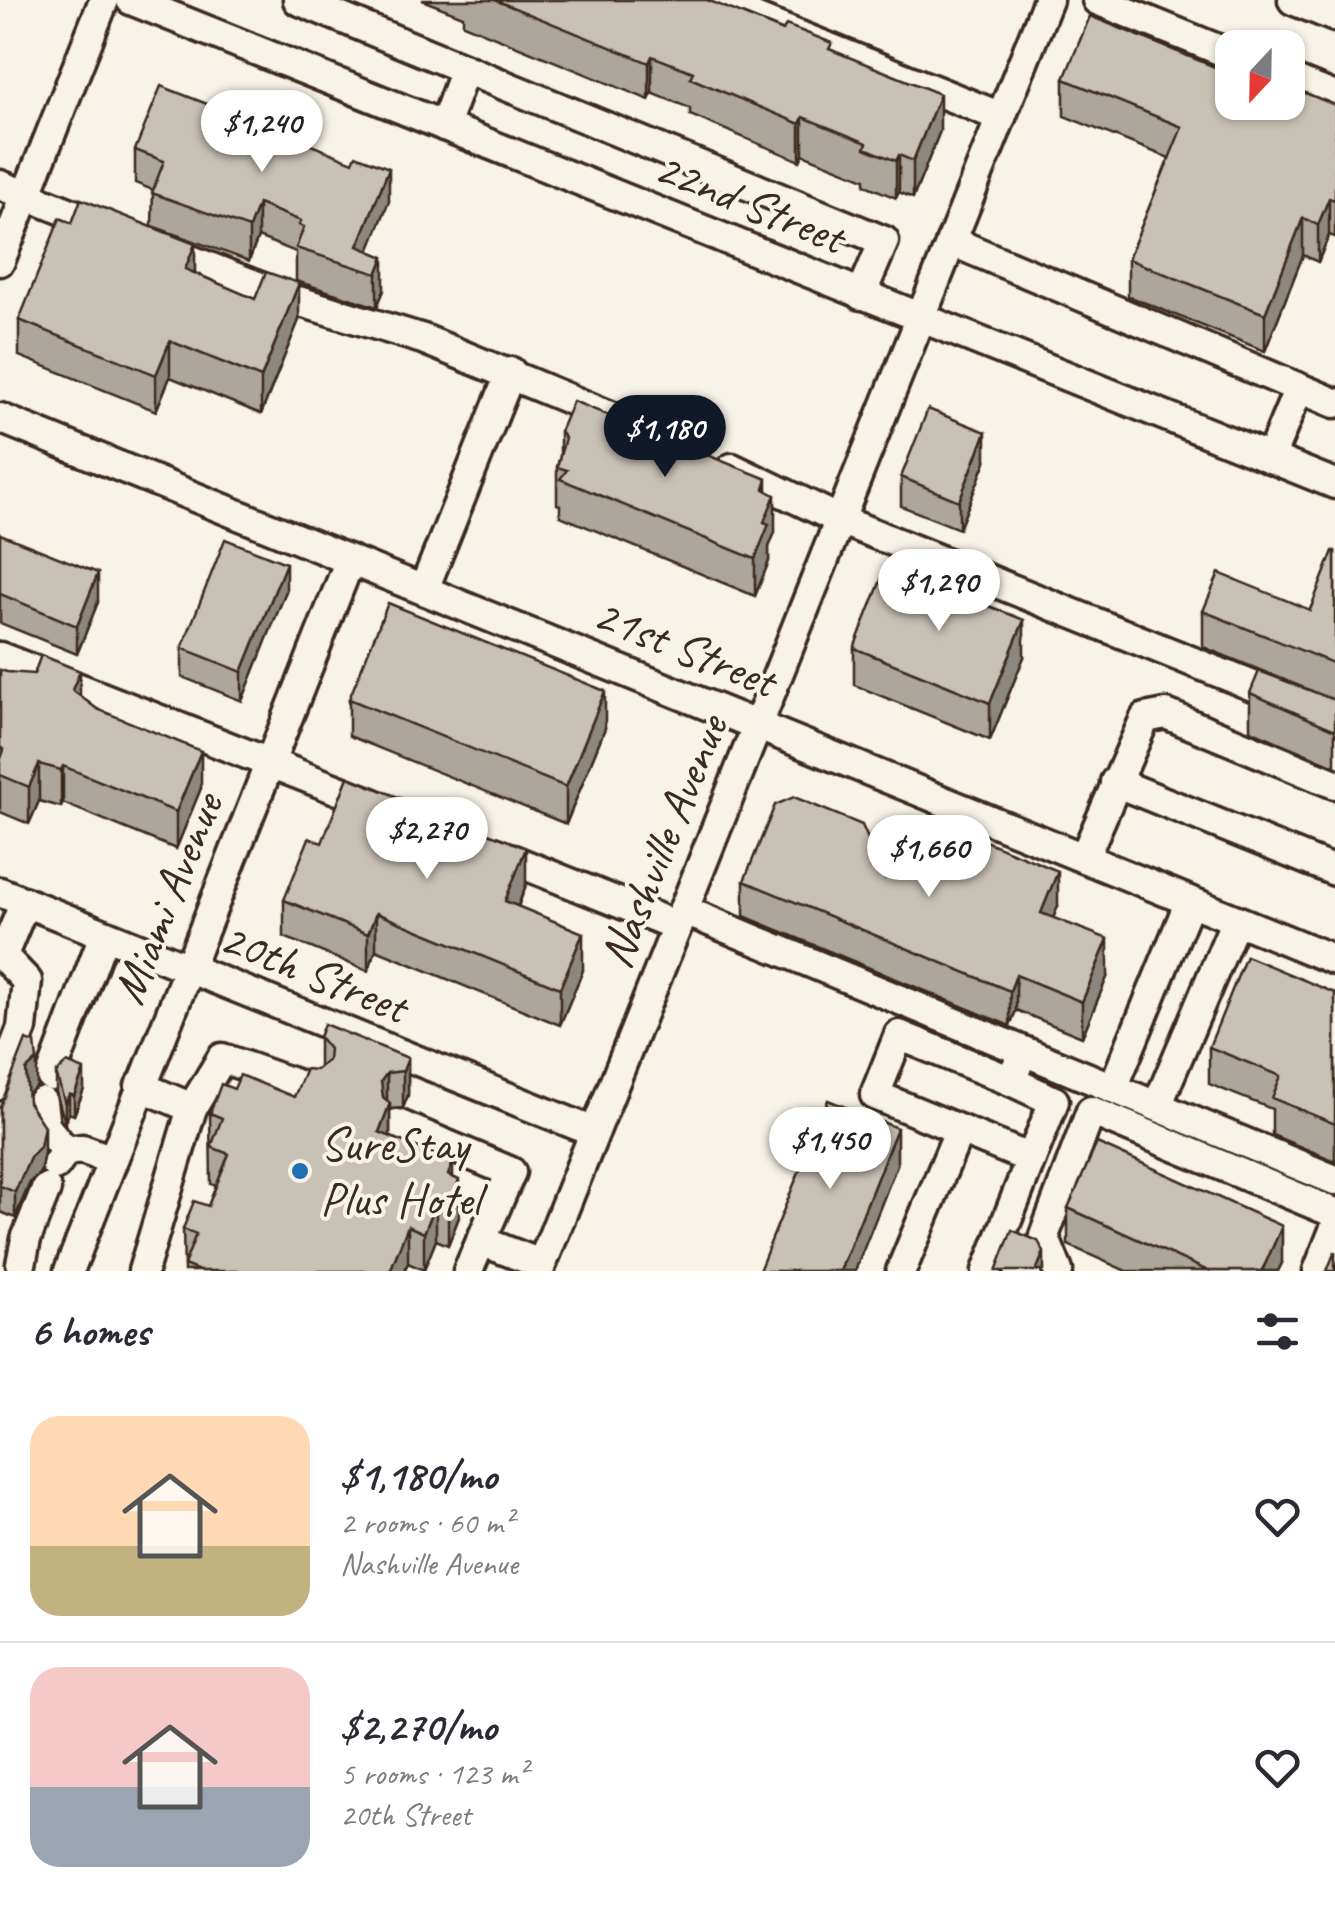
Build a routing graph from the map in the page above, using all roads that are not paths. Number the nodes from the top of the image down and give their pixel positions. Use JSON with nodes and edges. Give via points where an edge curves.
{"nodes":[{"id":1,"x":104,"y":0,"type":"edge"},
{"id":2,"x":131,"y":0,"type":"edge"},
{"id":3,"x":298,"y":0,"type":"edge"},
{"id":4,"x":710,"y":0,"type":"edge"},
{"id":5,"x":1048,"y":0,"type":"edge"},
{"id":6,"x":1097,"y":0,"type":"edge"},
{"id":7,"x":1294,"y":0,"type":"edge"},
{"id":8,"x":1335,"y":17,"type":"edge"},
{"id":9,"x":1215,"y":48,"type":"edge"},
{"id":10,"x":465,"y":68,"type":"junction"},
{"id":11,"x":1305,"y":85,"type":"edge"},
{"id":12,"x":1335,"y":97,"type":"edge"},
{"id":13,"x":1001,"y":117,"type":"junction"},
{"id":14,"x":444,"y":126,"type":"junction"},
{"id":15,"x":13,"y":190,"type":"edge"},
{"id":16,"x":952,"y":242,"type":"junction"},
{"id":17,"x":0,"y":261,"type":"edge"},
{"id":18,"x":862,"y":294,"type":"junction"},
{"id":19,"x":920,"y":318,"type":"junction"},
{"id":20,"x":511,"y":372,"type":"junction"},
{"id":21,"x":1298,"y":388,"type":"junction"},
{"id":22,"x":1335,"y":403,"type":"edge"},
{"id":23,"x":0,"y":418,"type":"edge"},
{"id":24,"x":673,"y":442,"type":"edge"},
{"id":25,"x":709,"y":458,"type":"edge"},
{"id":26,"x":1270,"y":458,"type":"junction"},
{"id":27,"x":1335,"y":484,"type":"edge"},
{"id":28,"x":840,"y":520,"type":"junction"},
{"id":29,"x":350,"y":560,"type":"junction"},
{"id":30,"x":424,"y":590,"type":"junction"},
{"id":31,"x":0,"y":657,"type":"edge"},
{"id":32,"x":1335,"y":719,"type":"edge"},
{"id":33,"x":758,"y":724,"type":"junction"},
{"id":34,"x":269,"y":762,"type":"junction"},
{"id":35,"x":1114,"y":782,"type":"junction"},
{"id":36,"x":1335,"y":784,"type":"edge"},
{"id":37,"x":399,"y":814,"type":"edge"},
{"id":38,"x":473,"y":844,"type":"edge"},
{"id":39,"x":1084,"y":858,"type":"junction"},
{"id":40,"x":1335,"y":871,"type":"edge"},
{"id":41,"x":12,"y":898,"type":"edge"},
{"id":42,"x":1190,"y":901,"type":"junction"},
{"id":43,"x":680,"y":918,"type":"junction"},
{"id":44,"x":1236,"y":920,"type":"junction"},
{"id":45,"x":104,"y":934,"type":"junction"},
{"id":46,"x":2,"y":954,"type":"edge"},
{"id":47,"x":1335,"y":960,"type":"edge"},
{"id":48,"x":186,"y":968,"type":"junction"},
{"id":49,"x":1023,"y":1051,"type":"junction"},
{"id":50,"x":1011,"y":1081,"type":"junction"},
{"id":51,"x":0,"y":1085,"type":"edge"},
{"id":52,"x":140,"y":1086,"type":"junction"},
{"id":53,"x":1113,"y":1088,"type":"junction"},
{"id":54,"x":312,"y":1090,"type":"edge"},
{"id":55,"x":1152,"y":1104,"type":"junction"},
{"id":56,"x":192,"y":1108,"type":"junction"},
{"id":57,"x":397,"y":1124,"type":"dead end"},
{"id":58,"x":1136,"y":1129,"type":"junction"},
{"id":59,"x":959,"y":1130,"type":"junction"},
{"id":60,"x":594,"y":1132,"type":"junction"},
{"id":61,"x":1030,"y":1158,"type":"junction"},
{"id":62,"x":112,"y":1160,"type":"junction"},
{"id":63,"x":56,"y":1168,"type":"junction"},
{"id":64,"x":1335,"y":1180,"type":"edge"},
{"id":65,"x":1335,"y":1212,"type":"edge"},
{"id":66,"x":1335,"y":1228,"type":"edge"},
{"id":67,"x":481,"y":1241,"type":"junction"},
{"id":68,"x":20,"y":1267,"type":"edge"},
{"id":69,"x":540,"y":1268,"type":"edge"},
{"id":70,"x":69,"y":1271,"type":"edge"},
{"id":71,"x":143,"y":1271,"type":"edge"},
{"id":72,"x":468,"y":1271,"type":"edge"},
{"id":73,"x":901,"y":1271,"type":"edge"},
{"id":74,"x":987,"y":1271,"type":"edge"},
{"id":75,"x":1058,"y":1271,"type":"edge"},
{"id":76,"x":1318,"y":1271,"type":"edge"}],
"edges":[{"from":1,"to":15,"type":"street"},
{"from":2,"to":14,"type":"street","name":"22nd Street"},
{"from":3,"to":10,"type":"street"},
{"from":4,"to":13,"type":"street"},
{"from":5,"to":13,"type":"street","name":"Nashville Avenue"},
{"from":6,"to":9,"type":"street"},
{"from":7,"to":8,"type":"street"},
{"from":10,"to":14,"type":"street"},
{"from":10,"to":18,"type":"street","via":[[884,240]]},
{"from":11,"to":12,"type":"street"},
{"from":13,"to":16,"type":"street","name":"Nashville Avenue"},
{"from":14,"to":18,"type":"street","name":"22nd Street"},
{"from":15,"to":17,"type":"street"},
{"from":15,"to":20,"type":"street","via":[[288,298]]},
{"from":16,"to":19,"type":"street","name":"Nashville Avenue"},
{"from":16,"to":21,"type":"street"},
{"from":18,"to":19,"type":"street","name":"22nd Street"},
{"from":19,"to":26,"type":"street","name":"22nd Street"},
{"from":19,"to":28,"type":"street","name":"Nashville Avenue"},
{"from":20,"to":24,"type":"street"},
{"from":20,"to":30,"type":"street"},
{"from":21,"to":22,"type":"street"},
{"from":21,"to":26,"type":"street"},
{"from":23,"to":29,"type":"street","name":"21st Street"},
{"from":25,"to":28,"type":"street"},
{"from":26,"to":27,"type":"street","name":"22nd Street"},
{"from":28,"to":32,"type":"street"},
{"from":28,"to":33,"type":"street","name":"Nashville Avenue"},
{"from":29,"to":30,"type":"street","name":"21st Street"},
{"from":29,"to":34,"type":"street","name":"Miami Avenue"},
{"from":30,"to":33,"type":"street","name":"21st Street"},
{"from":31,"to":34,"type":"street"},
{"from":33,"to":39,"type":"street","name":"21st Street"},
{"from":33,"to":43,"type":"street","name":"Nashville Avenue"},
{"from":34,"to":37,"type":"street"},
{"from":34,"to":48,"type":"street","name":"Miami Avenue"},
{"from":35,"to":36,"type":"street","via":[[1145,718],[1166,714]]},
{"from":35,"to":39,"type":"street"},
{"from":35,"to":40,"type":"street"},
{"from":38,"to":43,"type":"street"},
{"from":39,"to":42,"type":"street","name":"21st Street"},
{"from":41,"to":45,"type":"street","name":"20th Street"},
{"from":41,"to":46,"type":"street"},
{"from":42,"to":44,"type":"street","name":"21st Street"},
{"from":42,"to":53,"type":"street"},
{"from":43,"to":49,"type":"street"},
{"from":43,"to":60,"type":"street","name":"Nashville Avenue"},
{"from":44,"to":47,"type":"street","name":"21st Street"},
{"from":44,"to":55,"type":"street"},
{"from":45,"to":48,"type":"street","name":"20th Street"},
{"from":45,"to":63,"type":"street","via":[[46,1089],[44,1126]]},
{"from":46,"to":51,"type":"street","via":[[27,981],[22,1028]]},
{"from":48,"to":52,"type":"street","name":"Miami Avenue"},
{"from":48,"to":60,"type":"street","name":"20th Street"},
{"from":49,"to":50,"type":"street"},
{"from":49,"to":53,"type":"street"},
{"from":50,"to":59,"type":"street","via":[[899,1036],[875,1095]]},
{"from":50,"to":61,"type":"street","via":[[1054,1100]]},
{"from":52,"to":56,"type":"street"},
{"from":52,"to":62,"type":"street","name":"Miami Avenue"},
{"from":53,"to":55,"type":"street"},
{"from":54,"to":56,"type":"street","via":[[222,1058]]},
{"from":55,"to":58,"type":"street"},
{"from":55,"to":64,"type":"street"},
{"from":56,"to":71,"type":"street"},
{"from":57,"to":67,"type":"street","via":[[511,1172]]},
{"from":58,"to":65,"type":"street"},
{"from":58,"to":75,"type":"street","via":[[1091,1110],[1044,1236]]},
{"from":59,"to":61,"type":"street"},
{"from":59,"to":73,"type":"street"},
{"from":60,"to":69,"type":"street","name":"Nashville Avenue"},
{"from":61,"to":74,"type":"street"},
{"from":62,"to":63,"type":"street","via":[[82,1149]]},
{"from":62,"to":70,"type":"street","name":"Miami Avenue"},
{"from":63,"to":68,"type":"street"},
{"from":66,"to":76,"type":"street"},
{"from":67,"to":69,"type":"street"},
{"from":67,"to":72,"type":"street"}]}
